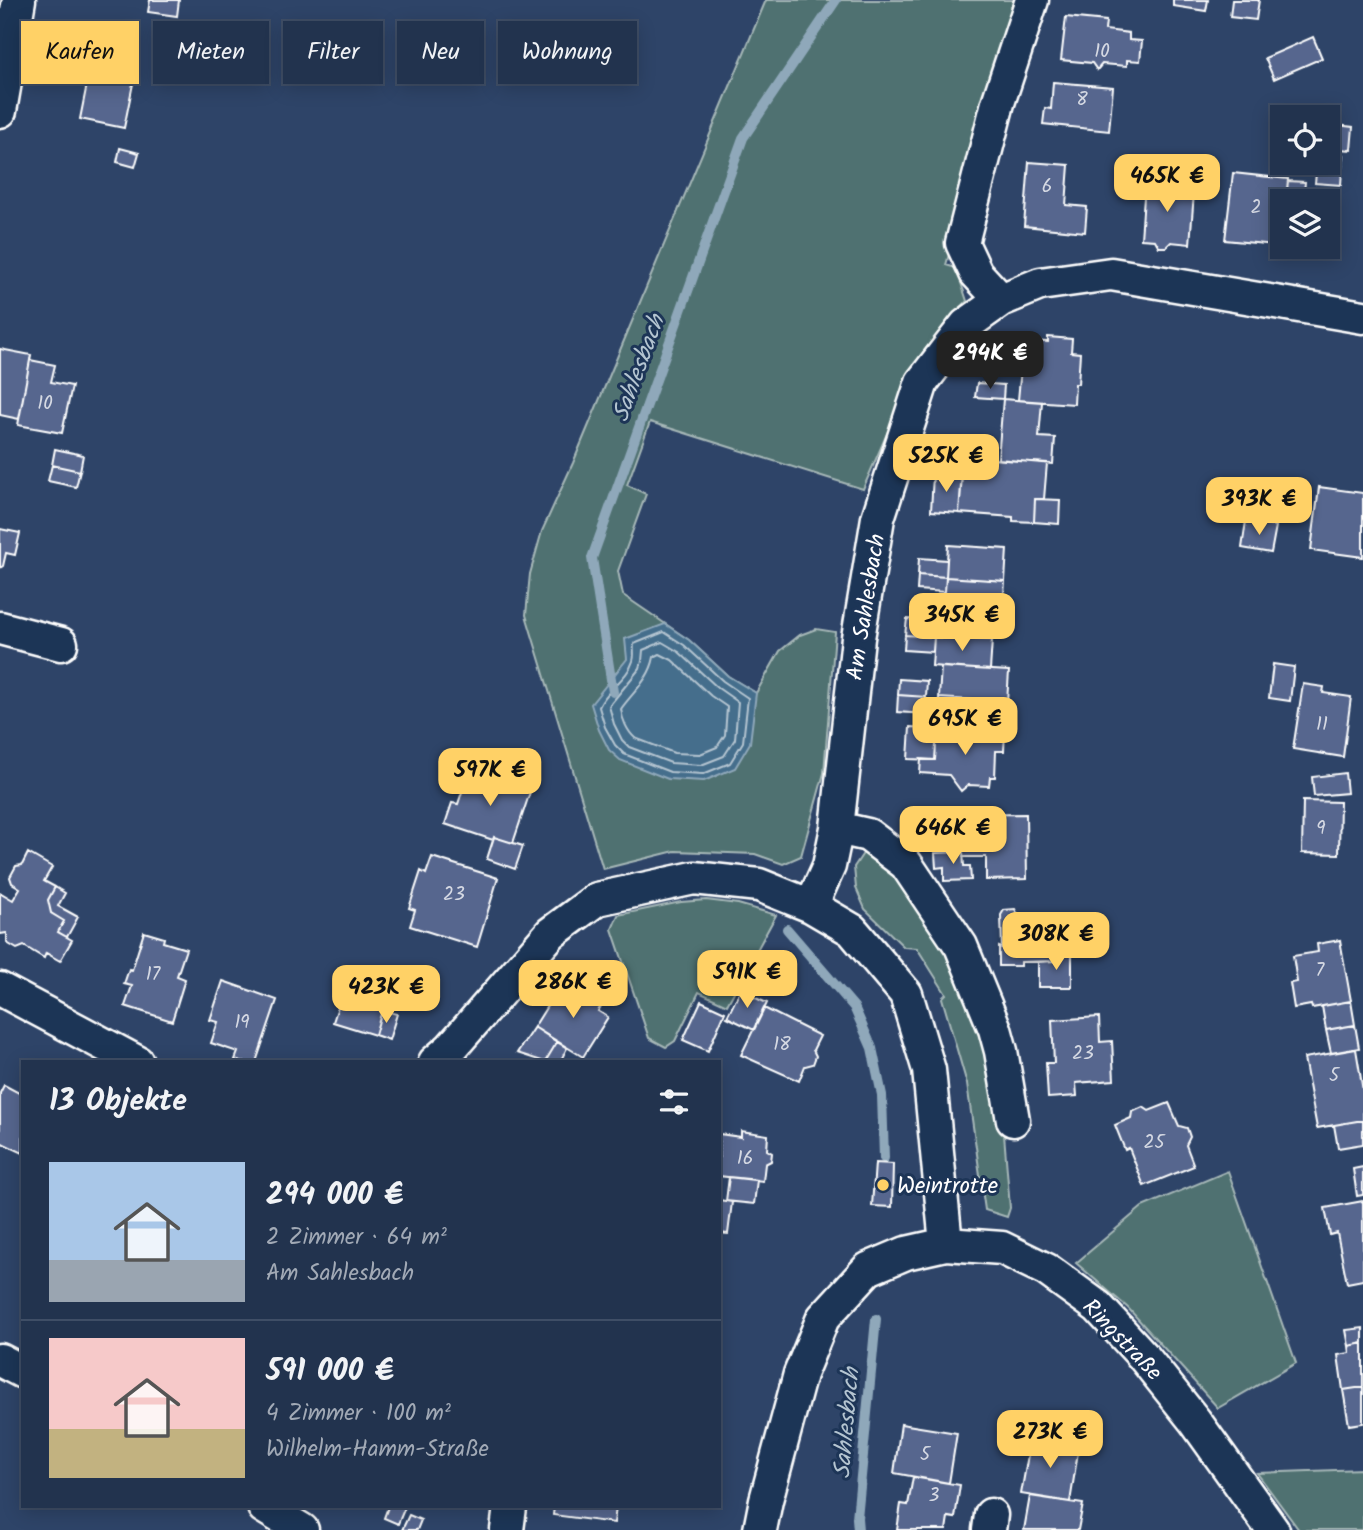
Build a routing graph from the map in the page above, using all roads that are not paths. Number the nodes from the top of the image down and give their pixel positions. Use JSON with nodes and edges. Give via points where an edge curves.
{"nodes":[{"id":1,"x":19,"y":0,"type":"edge"},
{"id":2,"x":1032,"y":0,"type":"edge"},
{"id":3,"x":4,"y":75,"type":"edge"},
{"id":4,"x":0,"y":111,"type":"edge"},
{"id":5,"x":1001,"y":300,"type":"junction"},
{"id":6,"x":1363,"y":317,"type":"edge"},
{"id":7,"x":0,"y":628,"type":"edge"},
{"id":8,"x":61,"y":644,"type":"dead end"},
{"id":9,"x":837,"y":828,"type":"junction"},
{"id":10,"x":811,"y":906,"type":"junction"},
{"id":11,"x":0,"y":989,"type":"edge"},
{"id":12,"x":133,"y":1060,"type":"edge"},
{"id":13,"x":437,"y":1060,"type":"edge"},
{"id":14,"x":1013,"y":1120,"type":"dead end"},
{"id":15,"x":946,"y":1244,"type":"junction"},
{"id":16,"x":0,"y":1360,"type":"edge"},
{"id":17,"x":21,"y":1371,"type":"edge"},
{"id":18,"x":267,"y":1508,"type":"edge"},
{"id":19,"x":510,"y":1508,"type":"edge"},
{"id":20,"x":302,"y":1530,"type":"edge"},
{"id":21,"x":507,"y":1530,"type":"edge"},
{"id":22,"x":760,"y":1530,"type":"edge"},
{"id":23,"x":1273,"y":1530,"type":"edge"}],
"edges":[{"from":1,"to":3,"type":"street"},
{"from":2,"to":5,"type":"street","via":[[998,103],[962,243],[976,273]]},
{"from":3,"to":4,"type":"street"},
{"from":5,"to":6,"type":"street","name":"Am Sahlesbach","via":[[1040,284],[1111,274]]},
{"from":5,"to":9,"type":"street","name":"Am Sahlesbach","via":[[966,325],[922,382],[878,518],[858,638]]},
{"from":7,"to":8,"type":"street"},
{"from":9,"to":10,"type":"street","name":"Am Sahlesbach","via":[[829,866]]},
{"from":9,"to":14,"type":"street","via":[[868,835],[906,864],[961,946],[995,1030]]},
{"from":10,"to":13,"type":"street","via":[[759,885],[694,878],[597,898],[551,933]]},
{"from":10,"to":15,"type":"street","via":[[852,930],[906,994],[929,1070]]},
{"from":11,"to":12,"type":"street"},
{"from":15,"to":22,"type":"street","name":"Ringstraße","via":[[906,1253],[868,1269],[823,1318],[800,1374]]},
{"from":15,"to":23,"type":"street","name":"Ringstraße","via":[[1002,1248],[1047,1270],[1098,1307],[1195,1421]]},
{"from":16,"to":17,"type":"street"},
{"from":18,"to":20,"type":"street"},
{"from":19,"to":21,"type":"street"}]}
